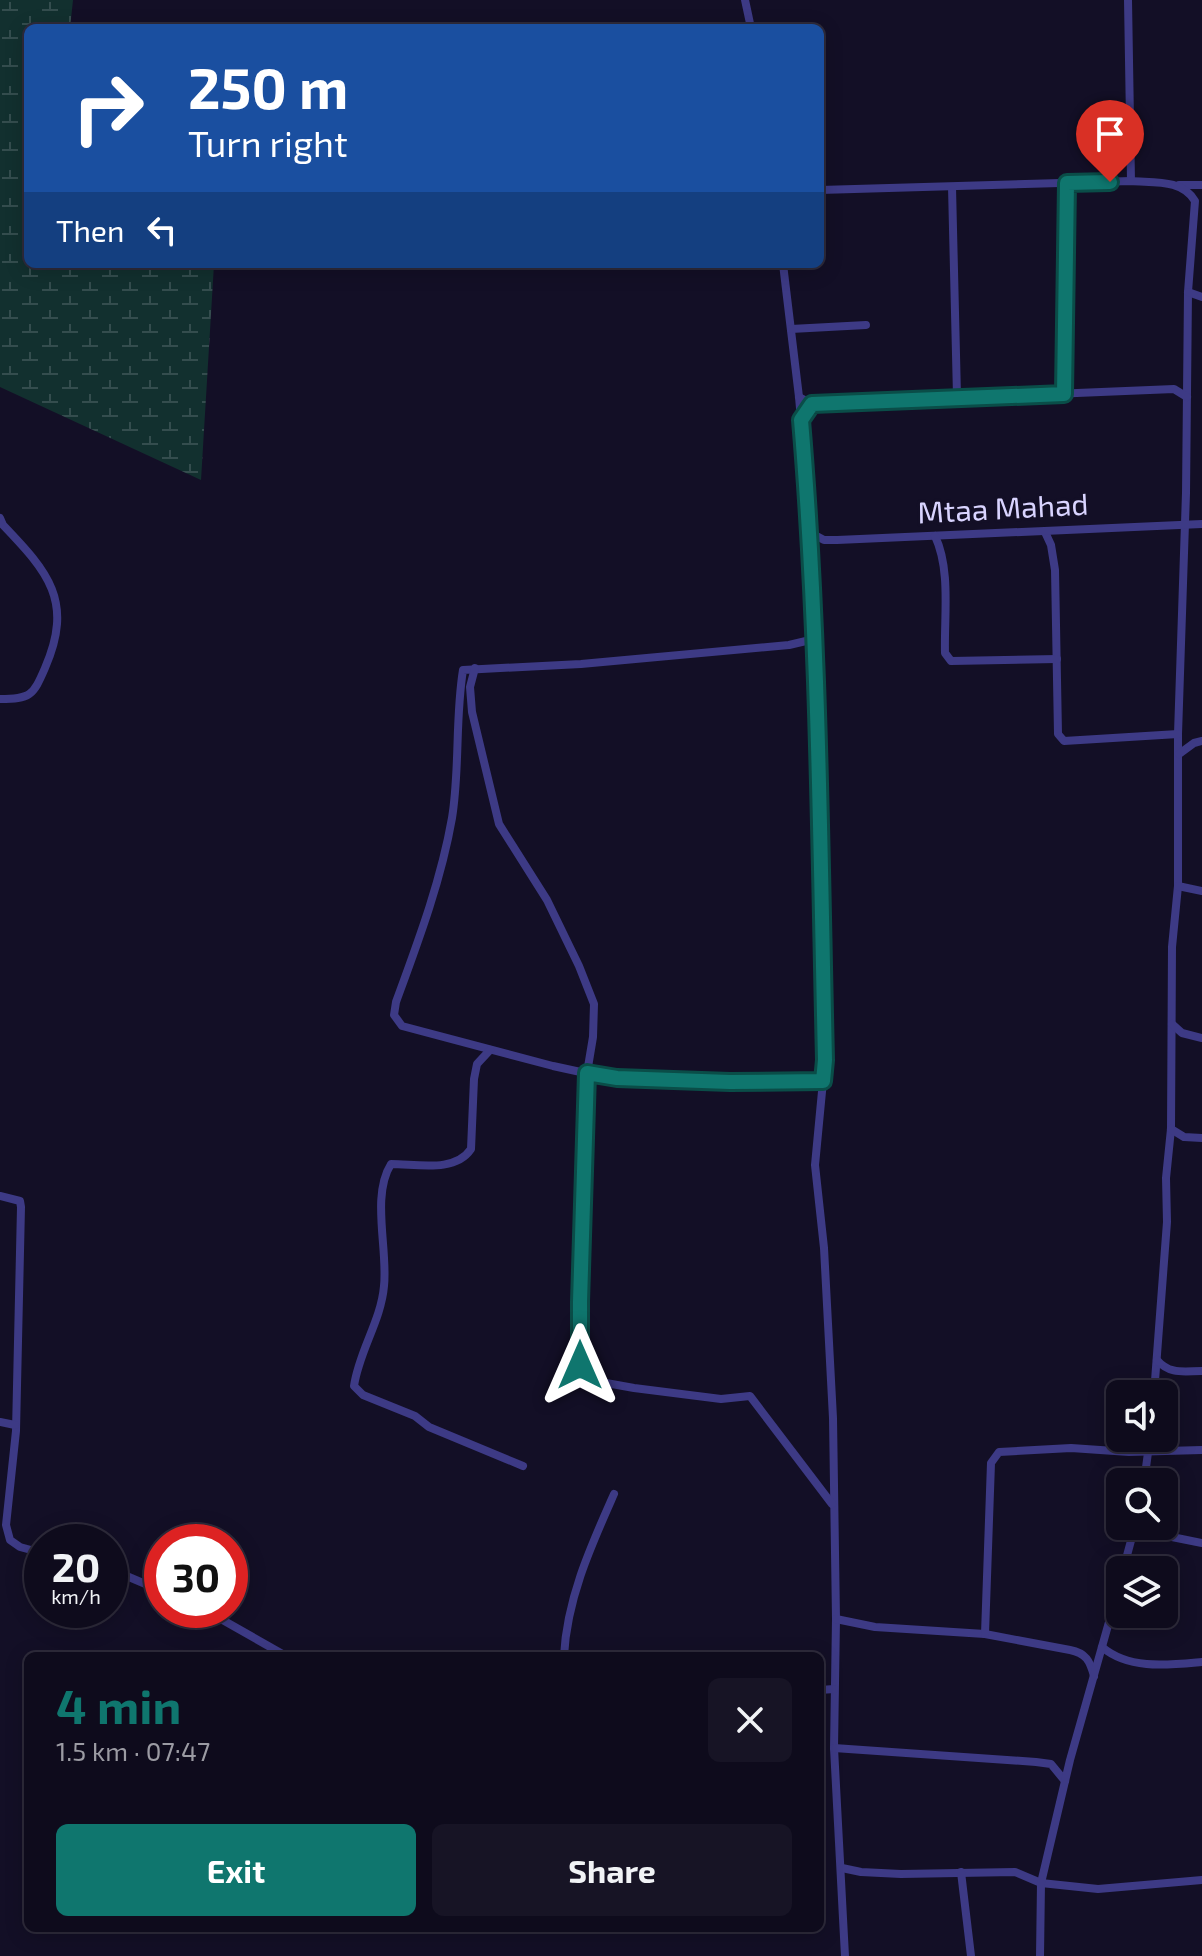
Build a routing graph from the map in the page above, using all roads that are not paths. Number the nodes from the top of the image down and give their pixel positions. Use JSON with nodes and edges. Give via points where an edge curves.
{"nodes":[{"id":1,"x":745,"y":0,"type":"edge"},
{"id":2,"x":1128,"y":0,"type":"edge"},
{"id":3,"x":750,"y":24,"type":"edge"},
{"id":4,"x":1131,"y":181,"type":"junction"},
{"id":5,"x":1067,"y":183,"type":"junction"},
{"id":6,"x":1178,"y":185,"type":"junction"},
{"id":7,"x":1202,"y":185,"type":"edge"},
{"id":8,"x":952,"y":187,"type":"junction"},
{"id":9,"x":824,"y":190,"type":"edge"},
{"id":10,"x":1202,"y":192,"type":"edge"},
{"id":11,"x":1195,"y":201,"type":"junction"},
{"id":12,"x":783,"y":268,"type":"edge"},
{"id":13,"x":1188,"y":292,"type":"junction"},
{"id":14,"x":1202,"y":297,"type":"edge"},
{"id":15,"x":866,"y":325,"type":"dead end"},
{"id":16,"x":791,"y":329,"type":"junction"},
{"id":17,"x":1187,"y":378,"type":"junction"},
{"id":18,"x":1174,"y":389,"type":"junction"},
{"id":19,"x":1064,"y":394,"type":"junction"},
{"id":20,"x":957,"y":396,"type":"junction"},
{"id":21,"x":799,"y":397,"type":"junction"},
{"id":22,"x":1187,"y":397,"type":"junction"},
{"id":23,"x":812,"y":404,"type":"junction"},
{"id":24,"x":801,"y":420,"type":"junction"},
{"id":25,"x":0,"y":518,"type":"edge"},
{"id":26,"x":1184,"y":523,"type":"junction"},
{"id":27,"x":1202,"y":524,"type":"edge"},
{"id":28,"x":1045,"y":532,"type":"junction"},
{"id":29,"x":811,"y":533,"type":"junction"},
{"id":30,"x":935,"y":536,"type":"junction"},
{"id":31,"x":824,"y":540,"type":"junction"},
{"id":32,"x":811,"y":553,"type":"junction"},
{"id":33,"x":813,"y":635,"type":"junction"},
{"id":34,"x":1057,"y":659,"type":"junction"},
{"id":35,"x":475,"y":668,"type":"junction"},
{"id":36,"x":0,"y":699,"type":"edge"},
{"id":37,"x":1178,"y":733,"type":"junction"},
{"id":38,"x":1198,"y":742,"type":"edge"},
{"id":39,"x":1179,"y":754,"type":"junction"},
{"id":40,"x":1178,"y":886,"type":"junction"},
{"id":41,"x":1189,"y":890,"type":"junction"},
{"id":42,"x":1202,"y":891,"type":"edge"},
{"id":43,"x":1176,"y":900,"type":"junction"},
{"id":44,"x":1171,"y":1023,"type":"junction"},
{"id":45,"x":1182,"y":1033,"type":"junction"},
{"id":46,"x":1171,"y":1038,"type":"junction"},
{"id":47,"x":1202,"y":1038,"type":"edge"},
{"id":48,"x":470,"y":1044,"type":"junction"},
{"id":49,"x":490,"y":1050,"type":"junction"},
{"id":50,"x":590,"y":1060,"type":"junction"},
{"id":51,"x":477,"y":1064,"type":"junction"},
{"id":52,"x":575,"y":1071,"type":"junction"},
{"id":53,"x":587,"y":1073,"type":"junction"},
{"id":54,"x":823,"y":1081,"type":"junction"},
{"id":55,"x":1171,"y":1129,"type":"junction"},
{"id":56,"x":1202,"y":1138,"type":"edge"},
{"id":57,"x":0,"y":1196,"type":"edge"},
{"id":58,"x":1157,"y":1360,"type":"junction"},
{"id":59,"x":1202,"y":1371,"type":"edge"},
{"id":60,"x":1173,"y":1372,"type":"junction"},
{"id":61,"x":1155,"y":1380,"type":"edge"},
{"id":62,"x":1164,"y":1380,"type":"edge"},
{"id":63,"x":0,"y":1422,"type":"edge"},
{"id":64,"x":15,"y":1425,"type":"junction"},
{"id":65,"x":1106,"y":1450,"type":"edge"},
{"id":66,"x":1202,"y":1450,"type":"edge"},
{"id":67,"x":1178,"y":1451,"type":"edge"},
{"id":68,"x":1149,"y":1452,"type":"edge"},
{"id":69,"x":523,"y":1466,"type":"dead end"},
{"id":70,"x":1146,"y":1468,"type":"edge"},
{"id":71,"x":614,"y":1494,"type":"dead end"},
{"id":72,"x":832,"y":1504,"type":"junction"},
{"id":73,"x":1178,"y":1538,"type":"edge"},
{"id":74,"x":1202,"y":1543,"type":"edge"},
{"id":75,"x":24,"y":1548,"type":"edge"},
{"id":76,"x":836,"y":1619,"type":"junction"},
{"id":77,"x":853,"y":1622,"type":"junction"},
{"id":78,"x":237,"y":1628,"type":"edge"},
{"id":79,"x":1108,"y":1628,"type":"edge"},
{"id":80,"x":836,"y":1632,"type":"junction"},
{"id":81,"x":985,"y":1634,"type":"junction"},
{"id":82,"x":1103,"y":1646,"type":"junction"},
{"id":83,"x":279,"y":1652,"type":"edge"},
{"id":84,"x":565,"y":1652,"type":"edge"},
{"id":85,"x":1082,"y":1652,"type":"junction"},
{"id":86,"x":1202,"y":1662,"type":"edge"},
{"id":87,"x":1095,"y":1677,"type":"junction"},
{"id":88,"x":834,"y":1689,"type":"junction"},
{"id":89,"x":824,"y":1690,"type":"edge"},
{"id":90,"x":834,"y":1748,"type":"junction"},
{"id":91,"x":1072,"y":1754,"type":"junction"},
{"id":92,"x":1051,"y":1764,"type":"junction"},
{"id":93,"x":1065,"y":1781,"type":"junction"},
{"id":94,"x":842,"y":1868,"type":"junction"},
{"id":95,"x":961,"y":1872,"type":"junction"},
{"id":96,"x":1202,"y":1880,"type":"edge"},
{"id":97,"x":1041,"y":1883,"type":"junction"},
{"id":98,"x":845,"y":1956,"type":"edge"},
{"id":99,"x":971,"y":1956,"type":"edge"},
{"id":100,"x":1037,"y":1956,"type":"edge"}],
"edges":[{"from":1,"to":3,"type":"street"},
{"from":2,"to":4,"type":"street"},
{"from":4,"to":5,"type":"street"},
{"from":4,"to":6,"type":"street"},
{"from":5,"to":8,"type":"street"},
{"from":5,"to":19,"type":"street"},
{"from":6,"to":7,"type":"street"},
{"from":6,"to":11,"type":"street"},
{"from":8,"to":9,"type":"street"},
{"from":8,"to":20,"type":"street"},
{"from":10,"to":11,"type":"street"},
{"from":11,"to":13,"type":"street"},
{"from":12,"to":16,"type":"street"},
{"from":13,"to":14,"type":"street"},
{"from":13,"to":17,"type":"street"},
{"from":15,"to":16,"type":"street"},
{"from":16,"to":21,"type":"street"},
{"from":17,"to":18,"type":"street"},
{"from":17,"to":22,"type":"street"},
{"from":18,"to":19,"type":"street"},
{"from":18,"to":22,"type":"street"},
{"from":19,"to":20,"type":"street"},
{"from":20,"to":23,"type":"street"},
{"from":21,"to":23,"type":"street"},
{"from":21,"to":24,"type":"street"},
{"from":22,"to":26,"type":"street"},
{"from":23,"to":24,"type":"street"},
{"from":24,"to":29,"type":"street"},
{"from":25,"to":36,"type":"street","via":[[38,561],[50,586],[57,622],[56,640],[33,693],[23,699]]},
{"from":26,"to":27,"type":"street","name":"Mtaa Mahad"},
{"from":26,"to":28,"type":"street","name":"Mtaa Mahad"},
{"from":26,"to":37,"type":"street"},
{"from":28,"to":30,"type":"street","name":"Mtaa Mahad"},
{"from":28,"to":34,"type":"street","via":[[1055,570]]},
{"from":29,"to":31,"type":"street"},
{"from":29,"to":32,"type":"street"},
{"from":30,"to":31,"type":"street","name":"Mtaa Mahad"},
{"from":30,"to":34,"type":"street","via":[[943,567],[945,653],[951,661]]},
{"from":31,"to":32,"type":"street"},
{"from":32,"to":33,"type":"street"},
{"from":33,"to":35,"type":"street","via":[[798,644],[774,647]]},
{"from":33,"to":54,"type":"street"},
{"from":34,"to":37,"type":"street","via":[[1058,734],[1064,741]]},
{"from":35,"to":48,"type":"street","via":[[463,670],[453,804],[443,856],[394,1010],[402,1026]]},
{"from":35,"to":50,"type":"street","via":[[472,712],[499,824],[547,900],[591,994]]},
{"from":37,"to":38,"type":"street"},
{"from":37,"to":39,"type":"street"},
{"from":38,"to":39,"type":"street"},
{"from":39,"to":40,"type":"street"},
{"from":40,"to":41,"type":"street"},
{"from":40,"to":43,"type":"street"},
{"from":41,"to":42,"type":"street"},
{"from":41,"to":43,"type":"street"},
{"from":43,"to":44,"type":"street"},
{"from":44,"to":45,"type":"street"},
{"from":44,"to":46,"type":"street"},
{"from":45,"to":46,"type":"street"},
{"from":45,"to":47,"type":"street"},
{"from":46,"to":55,"type":"street"},
{"from":48,"to":49,"type":"street"},
{"from":48,"to":51,"type":"street"},
{"from":49,"to":51,"type":"street"},
{"from":49,"to":52,"type":"street"},
{"from":50,"to":52,"type":"street"},
{"from":50,"to":53,"type":"street"},
{"from":51,"to":69,"type":"street","via":[[471,1149],[466,1156],[450,1164],[391,1164],[385,1174],[383,1296],[354,1386],[429,1427]]},
{"from":52,"to":53,"type":"street"},
{"from":53,"to":54,"type":"street","via":[[730,1082]]},
{"from":53,"to":72,"type":"street","via":[[579,1354],[583,1371],[595,1381],[634,1388],[721,1399],[750,1396]]},
{"from":54,"to":72,"type":"street","via":[[815,1165],[833,1418]]},
{"from":55,"to":56,"type":"street","via":[[1184,1137]]},
{"from":55,"to":58,"type":"street"},
{"from":57,"to":64,"type":"street","via":[[20,1201],[21,1207]]},
{"from":58,"to":60,"type":"street"},
{"from":58,"to":61,"type":"street"},
{"from":59,"to":60,"type":"street"},
{"from":60,"to":62,"type":"street"},
{"from":63,"to":64,"type":"street"},
{"from":64,"to":75,"type":"street","via":[[6,1525],[10,1540]]},
{"from":65,"to":81,"type":"street","via":[[1004,1450],[994,1458]]},
{"from":66,"to":67,"type":"street"},
{"from":68,"to":70,"type":"street"},
{"from":71,"to":84,"type":"street","via":[[583,1567]]},
{"from":72,"to":76,"type":"street"},
{"from":73,"to":74,"type":"street"},
{"from":76,"to":77,"type":"street"},
{"from":76,"to":80,"type":"street"},
{"from":77,"to":80,"type":"street"},
{"from":77,"to":81,"type":"street"},
{"from":78,"to":83,"type":"street"},
{"from":79,"to":82,"type":"street"},
{"from":80,"to":88,"type":"street"},
{"from":81,"to":85,"type":"street"},
{"from":82,"to":85,"type":"street"},
{"from":82,"to":86,"type":"street","via":[[1127,1662]]},
{"from":82,"to":87,"type":"street"},
{"from":85,"to":87,"type":"street"},
{"from":87,"to":91,"type":"street"},
{"from":88,"to":89,"type":"street"},
{"from":88,"to":90,"type":"street"},
{"from":90,"to":92,"type":"street"},
{"from":90,"to":94,"type":"street"},
{"from":91,"to":92,"type":"street"},
{"from":91,"to":93,"type":"street"},
{"from":92,"to":93,"type":"street"},
{"from":93,"to":97,"type":"street"},
{"from":94,"to":95,"type":"street","via":[[901,1874]]},
{"from":94,"to":98,"type":"street"},
{"from":95,"to":97,"type":"street","via":[[1015,1872]]},
{"from":95,"to":99,"type":"street"},
{"from":96,"to":97,"type":"street","via":[[1107,1889]]},
{"from":97,"to":100,"type":"street"}]}
